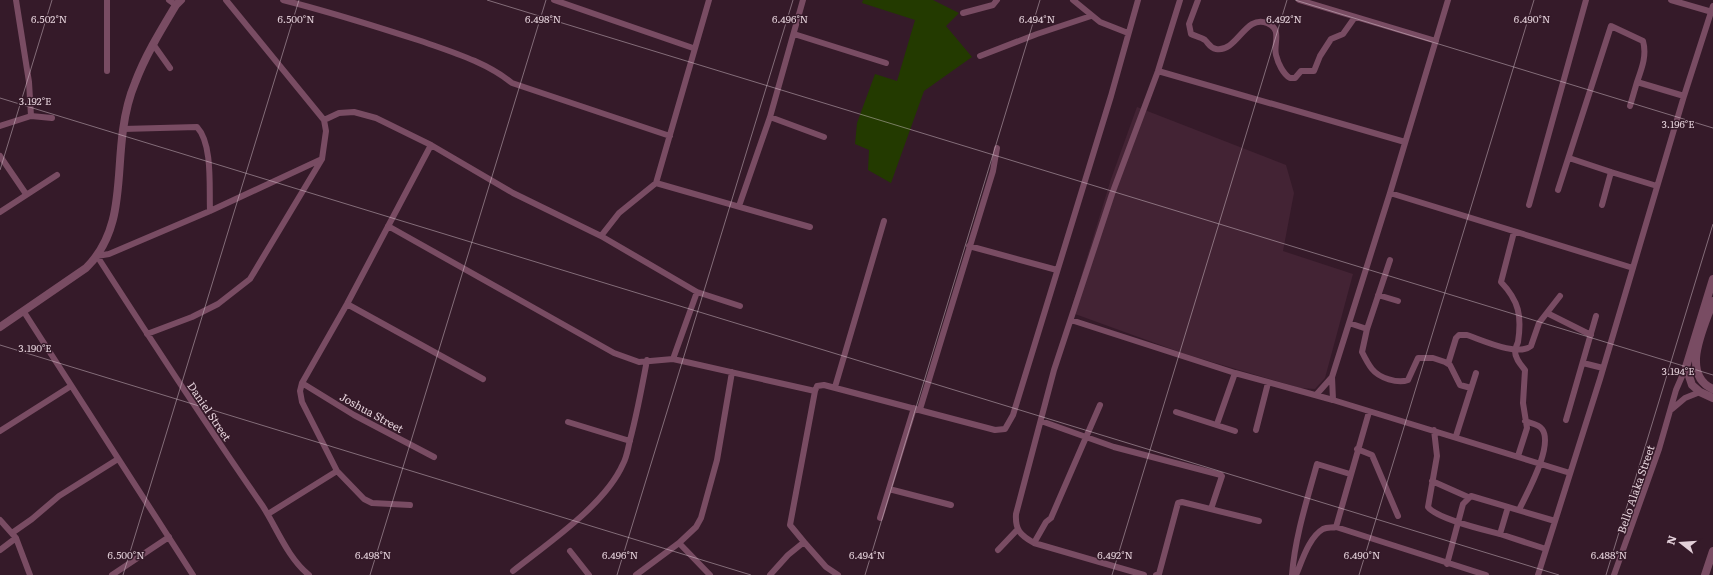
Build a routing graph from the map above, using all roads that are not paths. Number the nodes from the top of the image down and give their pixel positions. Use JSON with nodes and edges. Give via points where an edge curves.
{"nodes":[{"id":1,"x":16,"y":0,"type":"edge"},
{"id":2,"x":106,"y":0,"type":"edge"},
{"id":3,"x":226,"y":0,"type":"edge"},
{"id":4,"x":283,"y":0,"type":"edge"},
{"id":5,"x":554,"y":0,"type":"edge"},
{"id":6,"x":709,"y":0,"type":"edge"},
{"id":7,"x":803,"y":0,"type":"edge"},
{"id":8,"x":997,"y":0,"type":"edge"},
{"id":9,"x":1073,"y":0,"type":"edge"},
{"id":10,"x":1138,"y":0,"type":"edge"},
{"id":11,"x":1180,"y":0,"type":"edge"},
{"id":12,"x":1198,"y":0,"type":"edge"},
{"id":13,"x":1299,"y":0,"type":"edge"},
{"id":14,"x":1448,"y":0,"type":"edge"},
{"id":15,"x":1586,"y":0,"type":"edge"},
{"id":16,"x":1671,"y":0,"type":"edge"},
{"id":17,"x":175,"y":2,"type":"edge"},
{"id":18,"x":1712,"y":9,"type":"edge"},
{"id":19,"x":963,"y":13,"type":"dead end"},
{"id":20,"x":1091,"y":16,"type":"junction"},
{"id":21,"x":1355,"y":17,"type":"junction"},
{"id":22,"x":1128,"y":33,"type":"junction"},
{"id":23,"x":794,"y":34,"type":"junction"},
{"id":24,"x":1436,"y":41,"type":"junction"},
{"id":25,"x":153,"y":44,"type":"junction"},
{"id":26,"x":693,"y":48,"type":"junction"},
{"id":27,"x":980,"y":56,"type":"dead end"},
{"id":28,"x":886,"y":63,"type":"dead end"},
{"id":29,"x":170,"y":68,"type":"dead end"},
{"id":30,"x":107,"y":71,"type":"dead end"},
{"id":31,"x":1158,"y":71,"type":"junction"},
{"id":32,"x":1637,"y":82,"type":"junction"},
{"id":33,"x":1684,"y":96,"type":"junction"},
{"id":34,"x":1630,"y":106,"type":"dead end"},
{"id":35,"x":31,"y":116,"type":"junction"},
{"id":36,"x":52,"y":118,"type":"dead end"},
{"id":37,"x":770,"y":118,"type":"junction"},
{"id":38,"x":324,"y":120,"type":"junction"},
{"id":39,"x":0,"y":126,"type":"edge"},
{"id":40,"x":123,"y":129,"type":"junction"},
{"id":41,"x":670,"y":136,"type":"junction"},
{"id":42,"x":824,"y":138,"type":"dead end"},
{"id":43,"x":1405,"y":142,"type":"junction"},
{"id":44,"x":431,"y":145,"type":"junction"},
{"id":45,"x":997,"y":148,"type":"dead end"},
{"id":46,"x":0,"y":156,"type":"edge"},
{"id":47,"x":1569,"y":158,"type":"junction"},
{"id":48,"x":322,"y":159,"type":"junction"},
{"id":49,"x":1611,"y":172,"type":"junction"},
{"id":50,"x":57,"y":175,"type":"dead end"},
{"id":51,"x":656,"y":183,"type":"junction"},
{"id":52,"x":1657,"y":186,"type":"junction"},
{"id":53,"x":1558,"y":190,"type":"dead end"},
{"id":54,"x":1390,"y":193,"type":"junction"},
{"id":55,"x":26,"y":194,"type":"junction"},
{"id":56,"x":1529,"y":205,"type":"dead end"},
{"id":57,"x":1602,"y":205,"type":"dead end"},
{"id":58,"x":740,"y":206,"type":"junction"},
{"id":59,"x":210,"y":211,"type":"junction"},
{"id":60,"x":0,"y":212,"type":"edge"},
{"id":61,"x":884,"y":221,"type":"dead end"},
{"id":62,"x":388,"y":226,"type":"junction"},
{"id":63,"x":810,"y":227,"type":"dead end"},
{"id":64,"x":1514,"y":232,"type":"junction"},
{"id":65,"x":601,"y":236,"type":"junction"},
{"id":66,"x":969,"y":246,"type":"junction"},
{"id":67,"x":97,"y":256,"type":"junction"},
{"id":68,"x":1390,"y":260,"type":"dead end"},
{"id":69,"x":1633,"y":268,"type":"junction"},
{"id":70,"x":1056,"y":270,"type":"junction"},
{"id":71,"x":1713,"y":279,"type":"edge"},
{"id":72,"x":697,"y":292,"type":"junction"},
{"id":73,"x":1378,"y":295,"type":"junction"},
{"id":74,"x":1560,"y":296,"type":"dead end"},
{"id":75,"x":1398,"y":301,"type":"dead end"},
{"id":76,"x":1713,"y":301,"type":"edge"},
{"id":77,"x":347,"y":304,"type":"junction"},
{"id":78,"x":740,"y":306,"type":"dead end"},
{"id":79,"x":24,"y":312,"type":"junction"},
{"id":80,"x":1547,"y":313,"type":"junction"},
{"id":81,"x":1596,"y":316,"type":"dead end"},
{"id":82,"x":1071,"y":320,"type":"junction"},
{"id":83,"x":1349,"y":323,"type":"junction"},
{"id":84,"x":0,"y":327,"type":"edge"},
{"id":85,"x":1368,"y":329,"type":"junction"},
{"id":86,"x":147,"y":334,"type":"junction"},
{"id":87,"x":1591,"y":335,"type":"junction"},
{"id":88,"x":1515,"y":351,"type":"junction"},
{"id":89,"x":673,"y":359,"type":"junction"},
{"id":90,"x":647,"y":360,"type":"junction"},
{"id":91,"x":1583,"y":363,"type":"junction"},
{"id":92,"x":1448,"y":364,"type":"junction"},
{"id":93,"x":1603,"y":368,"type":"junction"},
{"id":94,"x":1686,"y":368,"type":"junction"},
{"id":95,"x":732,"y":372,"type":"junction"},
{"id":96,"x":1476,"y":373,"type":"dead end"},
{"id":97,"x":1235,"y":374,"type":"junction"},
{"id":98,"x":1332,"y":377,"type":"junction"},
{"id":99,"x":483,"y":379,"type":"dead end"},
{"id":100,"x":302,"y":383,"type":"junction"},
{"id":101,"x":1268,"y":383,"type":"junction"},
{"id":102,"x":71,"y":386,"type":"junction"},
{"id":103,"x":835,"y":388,"type":"junction"},
{"id":104,"x":1471,"y":388,"type":"junction"},
{"id":105,"x":1713,"y":389,"type":"edge"},
{"id":106,"x":815,"y":391,"type":"junction"},
{"id":107,"x":1700,"y":392,"type":"junction"},
{"id":108,"x":1316,"y":395,"type":"junction"},
{"id":109,"x":1713,"y":398,"type":"edge"},
{"id":110,"x":1333,"y":400,"type":"junction"},
{"id":111,"x":1100,"y":405,"type":"dead end"},
{"id":112,"x":917,"y":409,"type":"junction"},
{"id":113,"x":1672,"y":409,"type":"junction"},
{"id":114,"x":1176,"y":412,"type":"dead end"},
{"id":115,"x":1369,"y":412,"type":"junction"},
{"id":116,"x":1566,"y":420,"type":"dead end"},
{"id":117,"x":1041,"y":421,"type":"junction"},
{"id":118,"x":1525,"y":421,"type":"junction"},
{"id":119,"x":568,"y":422,"type":"dead end"},
{"id":120,"x":1217,"y":424,"type":"junction"},
{"id":121,"x":1256,"y":430,"type":"dead end"},
{"id":122,"x":1434,"y":430,"type":"junction"},
{"id":123,"x":0,"y":431,"type":"edge"},
{"id":124,"x":1235,"y":431,"type":"dead end"},
{"id":125,"x":1456,"y":436,"type":"junction"},
{"id":126,"x":1085,"y":438,"type":"junction"},
{"id":127,"x":630,"y":441,"type":"junction"},
{"id":128,"x":1357,"y":449,"type":"junction"},
{"id":129,"x":1518,"y":456,"type":"junction"},
{"id":130,"x":434,"y":457,"type":"dead end"},
{"id":131,"x":118,"y":459,"type":"junction"},
{"id":132,"x":1540,"y":464,"type":"junction"},
{"id":133,"x":337,"y":471,"type":"junction"},
{"id":134,"x":1570,"y":473,"type":"junction"},
{"id":135,"x":1350,"y":474,"type":"junction"},
{"id":136,"x":1432,"y":481,"type":"junction"},
{"id":137,"x":889,"y":489,"type":"junction"},
{"id":138,"x":1468,"y":497,"type":"junction"},
{"id":139,"x":410,"y":505,"type":"dead end"},
{"id":140,"x":951,"y":505,"type":"dead end"},
{"id":141,"x":1508,"y":507,"type":"junction"},
{"id":142,"x":1211,"y":509,"type":"junction"},
{"id":143,"x":1519,"y":510,"type":"junction"},
{"id":144,"x":268,"y":514,"type":"junction"},
{"id":145,"x":1398,"y":516,"type":"dead end"},
{"id":146,"x":880,"y":518,"type":"dead end"},
{"id":147,"x":0,"y":520,"type":"edge"},
{"id":148,"x":1258,"y":521,"type":"dead end"},
{"id":149,"x":1555,"y":521,"type":"junction"},
{"id":150,"x":1459,"y":522,"type":"junction"},
{"id":151,"x":1336,"y":527,"type":"junction"},
{"id":152,"x":1017,"y":530,"type":"junction"},
{"id":153,"x":12,"y":533,"type":"junction"},
{"id":154,"x":1500,"y":534,"type":"junction"},
{"id":155,"x":169,"y":537,"type":"junction"},
{"id":156,"x":16,"y":538,"type":"junction"},
{"id":157,"x":679,"y":542,"type":"junction"},
{"id":158,"x":804,"y":542,"type":"junction"},
{"id":159,"x":1034,"y":543,"type":"junction"},
{"id":160,"x":0,"y":550,"type":"edge"},
{"id":161,"x":998,"y":550,"type":"dead end"},
{"id":162,"x":1546,"y":550,"type":"junction"},
{"id":163,"x":570,"y":551,"type":"dead end"},
{"id":164,"x":1713,"y":551,"type":"edge"},
{"id":165,"x":1447,"y":564,"type":"junction"},
{"id":166,"x":513,"y":571,"type":"dead end"},
{"id":167,"x":30,"y":575,"type":"edge"},
{"id":168,"x":112,"y":575,"type":"edge"},
{"id":169,"x":193,"y":575,"type":"edge"},
{"id":170,"x":309,"y":575,"type":"edge"},
{"id":171,"x":589,"y":575,"type":"edge"},
{"id":172,"x":636,"y":575,"type":"edge"},
{"id":173,"x":710,"y":575,"type":"edge"},
{"id":174,"x":770,"y":575,"type":"edge"},
{"id":175,"x":838,"y":575,"type":"edge"},
{"id":176,"x":1144,"y":575,"type":"edge"},
{"id":177,"x":1156,"y":575,"type":"edge"},
{"id":178,"x":1292,"y":575,"type":"edge"},
{"id":179,"x":1296,"y":575,"type":"edge"},
{"id":180,"x":1486,"y":575,"type":"edge"},
{"id":181,"x":1538,"y":575,"type":"edge"},
{"id":182,"x":1614,"y":575,"type":"edge"},
{"id":183,"x":1705,"y":575,"type":"edge"}],
"edges":[{"from":1,"to":35,"type":"street","via":[[29,82]]},
{"from":2,"to":30,"type":"street"},
{"from":3,"to":38,"type":"street"},
{"from":4,"to":41,"type":"street","via":[[356,19],[450,51],[491,68],[512,83]]},
{"from":5,"to":26,"type":"street"},
{"from":6,"to":26,"type":"street"},
{"from":7,"to":23,"type":"street"},
{"from":8,"to":19,"type":"street","via":[[993,4]]},
{"from":9,"to":20,"type":"street"},
{"from":10,"to":22,"type":"street"},
{"from":11,"to":31,"type":"street"},
{"from":12,"to":21,"type":"street","via":[[1189,24],[1191,34],[1205,40],[1212,48],[1220,50],[1256,22],[1268,23],[1274,27],[1277,38],[1276,56],[1285,74],[1290,78],[1295,78],[1300,71],[1314,71],[1331,39],[1343,34]]},
{"from":13,"to":21,"type":"street"},
{"from":14,"to":24,"type":"street"},
{"from":15,"to":56,"type":"street"},
{"from":16,"to":18,"type":"street"},
{"from":17,"to":25,"type":"street"},
{"from":18,"to":33,"type":"street"},
{"from":20,"to":22,"type":"street","via":[[1110,27]]},
{"from":20,"to":27,"type":"street"},
{"from":21,"to":24,"type":"street"},
{"from":22,"to":70,"type":"street"},
{"from":23,"to":28,"type":"street"},
{"from":23,"to":37,"type":"street"},
{"from":24,"to":43,"type":"street"},
{"from":25,"to":29,"type":"street"},
{"from":25,"to":40,"type":"street","via":[[135,83]]},
{"from":26,"to":41,"type":"street"},
{"from":31,"to":43,"type":"street"},
{"from":31,"to":82,"type":"street","via":[[1112,194]]},
{"from":32,"to":33,"type":"street"},
{"from":32,"to":34,"type":"street"},
{"from":32,"to":47,"type":"street","via":[[1646,49],[1643,40],[1611,26]]},
{"from":33,"to":52,"type":"street"},
{"from":35,"to":36,"type":"street"},
{"from":35,"to":39,"type":"street"},
{"from":37,"to":42,"type":"street"},
{"from":37,"to":58,"type":"street"},
{"from":38,"to":44,"type":"street","via":[[339,113],[354,112],[376,118]]},
{"from":38,"to":48,"type":"street","via":[[326,135]]},
{"from":40,"to":59,"type":"street","via":[[197,127],[205,142]]},
{"from":40,"to":67,"type":"street","via":[[116,211]]},
{"from":41,"to":51,"type":"street"},
{"from":43,"to":54,"type":"street"},
{"from":44,"to":62,"type":"street"},
{"from":44,"to":65,"type":"street","via":[[513,193]]},
{"from":45,"to":66,"type":"street","via":[[993,171]]},
{"from":46,"to":55,"type":"street"},
{"from":47,"to":49,"type":"street"},
{"from":47,"to":53,"type":"street"},
{"from":48,"to":59,"type":"street"},
{"from":48,"to":86,"type":"street","via":[[250,279],[218,304]]},
{"from":49,"to":52,"type":"street"},
{"from":49,"to":57,"type":"street"},
{"from":50,"to":55,"type":"street"},
{"from":51,"to":58,"type":"street"},
{"from":51,"to":65,"type":"street","via":[[619,213]]},
{"from":52,"to":69,"type":"street"},
{"from":54,"to":64,"type":"street"},
{"from":54,"to":83,"type":"street"},
{"from":55,"to":60,"type":"street"},
{"from":58,"to":63,"type":"street"},
{"from":59,"to":67,"type":"street","via":[[109,254]]},
{"from":61,"to":103,"type":"street"},
{"from":62,"to":77,"type":"street"},
{"from":62,"to":90,"type":"street","via":[[614,353],[639,362]]},
{"from":64,"to":69,"type":"street"},
{"from":64,"to":88,"type":"street","via":[[1501,282],[1515,298],[1518,309],[1519,326]]},
{"from":65,"to":72,"type":"street"},
{"from":66,"to":70,"type":"street"},
{"from":66,"to":112,"type":"street"},
{"from":67,"to":79,"type":"street","via":[[86,268]]},
{"from":67,"to":86,"type":"street","name":"Daniel Street"},
{"from":68,"to":73,"type":"street"},
{"from":69,"to":93,"type":"street"},
{"from":70,"to":112,"type":"street","via":[[1013,415],[1005,430],[995,430]]},
{"from":71,"to":94,"type":"street"},
{"from":72,"to":78,"type":"street"},
{"from":72,"to":89,"type":"street"},
{"from":73,"to":75,"type":"street"},
{"from":73,"to":85,"type":"street"},
{"from":74,"to":80,"type":"street"},
{"from":76,"to":105,"type":"street","via":[[1695,361],[1697,375]]},
{"from":77,"to":99,"type":"street"},
{"from":77,"to":100,"type":"street"},
{"from":79,"to":84,"type":"street"},
{"from":79,"to":102,"type":"street"},
{"from":80,"to":87,"type":"street"},
{"from":80,"to":88,"type":"street","via":[[1539,323],[1531,346]]},
{"from":81,"to":87,"type":"street"},
{"from":82,"to":97,"type":"street"},
{"from":82,"to":117,"type":"street","via":[[1054,370]]},
{"from":83,"to":85,"type":"street"},
{"from":83,"to":98,"type":"street"},
{"from":85,"to":92,"type":"street","via":[[1362,352],[1372,370],[1390,380],[1408,380],[1418,358],[1423,356]]},
{"from":86,"to":144,"type":"street","name":"Daniel Street"},
{"from":87,"to":91,"type":"street"},
{"from":88,"to":92,"type":"street","via":[[1467,335],[1459,336],[1456,338]]},
{"from":88,"to":118,"type":"street","via":[[1525,370]]},
{"from":89,"to":90,"type":"street"},
{"from":89,"to":95,"type":"street"},
{"from":90,"to":127,"type":"street"},
{"from":91,"to":93,"type":"street"},
{"from":91,"to":116,"type":"street"},
{"from":92,"to":104,"type":"street","via":[[1460,385]]},
{"from":93,"to":134,"type":"street"},
{"from":94,"to":107,"type":"street","via":[[1692,385]]},
{"from":94,"to":113,"type":"street","name":"Bello Alaka Street","via":[[1676,390]]},
{"from":95,"to":106,"type":"street"},
{"from":95,"to":157,"type":"street","via":[[717,460],[701,518],[696,527]]},
{"from":96,"to":104,"type":"street"},
{"from":97,"to":101,"type":"street"},
{"from":97,"to":120,"type":"street"},
{"from":98,"to":108,"type":"street"},
{"from":98,"to":110,"type":"street"},
{"from":100,"to":130,"type":"street","name":"Joshua Street","via":[[354,415]]},
{"from":100,"to":133,"type":"street","via":[[302,402]]},
{"from":101,"to":108,"type":"street"},
{"from":101,"to":121,"type":"street"},
{"from":102,"to":123,"type":"street"},
{"from":102,"to":131,"type":"street"},
{"from":103,"to":106,"type":"street","via":[[820,385]]},
{"from":103,"to":112,"type":"street"},
{"from":104,"to":125,"type":"street"},
{"from":106,"to":158,"type":"street","via":[[790,525]]},
{"from":107,"to":109,"type":"street"},
{"from":107,"to":113,"type":"street","via":[[1685,398]]},
{"from":108,"to":110,"type":"street"},
{"from":110,"to":115,"type":"street"},
{"from":111,"to":126,"type":"street"},
{"from":112,"to":137,"type":"street"},
{"from":113,"to":182,"type":"street","name":"Bello Alaka Street"},
{"from":114,"to":120,"type":"street"},
{"from":115,"to":122,"type":"street"},
{"from":115,"to":128,"type":"street"},
{"from":117,"to":126,"type":"street"},
{"from":117,"to":152,"type":"street","via":[[1016,514]]},
{"from":118,"to":129,"type":"street","via":[[1527,428]]},
{"from":118,"to":132,"type":"street","via":[[1541,427],[1546,436]]},
{"from":119,"to":127,"type":"street"},
{"from":120,"to":124,"type":"street"},
{"from":122,"to":125,"type":"street"},
{"from":122,"to":136,"type":"street","via":[[1437,456]]},
{"from":125,"to":129,"type":"street"},
{"from":126,"to":142,"type":"street","via":[[1221,475]]},
{"from":126,"to":159,"type":"street","via":[[1051,518]]},
{"from":127,"to":166,"type":"street","via":[[617,476],[604,492],[572,523]]},
{"from":128,"to":135,"type":"street"},
{"from":128,"to":145,"type":"street","via":[[1372,455]]},
{"from":129,"to":132,"type":"street"},
{"from":131,"to":153,"type":"street","via":[[59,496]]},
{"from":131,"to":155,"type":"street"},
{"from":132,"to":134,"type":"street"},
{"from":132,"to":143,"type":"street"},
{"from":133,"to":139,"type":"street","via":[[364,499],[372,503]]},
{"from":133,"to":144,"type":"street"},
{"from":134,"to":149,"type":"street"},
{"from":135,"to":151,"type":"street"},
{"from":135,"to":178,"type":"street","via":[[1317,464],[1299,527]]},
{"from":136,"to":138,"type":"street"},
{"from":136,"to":150,"type":"street","via":[[1428,507],[1431,512]]},
{"from":137,"to":140,"type":"street"},
{"from":137,"to":146,"type":"street"},
{"from":138,"to":141,"type":"street","via":[[1475,496]]},
{"from":138,"to":150,"type":"street","via":[[1463,504]]},
{"from":141,"to":143,"type":"street"},
{"from":141,"to":154,"type":"street"},
{"from":142,"to":148,"type":"street"},
{"from":142,"to":177,"type":"street","via":[[1178,503],[1159,574]]},
{"from":143,"to":149,"type":"street"},
{"from":144,"to":170,"type":"street","name":"Daniel Street","via":[[299,566]]},
{"from":147,"to":153,"type":"street"},
{"from":149,"to":162,"type":"street"},
{"from":150,"to":154,"type":"street"},
{"from":150,"to":165,"type":"street"},
{"from":151,"to":165,"type":"street"},
{"from":151,"to":179,"type":"street","via":[[1324,528],[1319,533],[1306,552]]},
{"from":152,"to":159,"type":"street","via":[[1021,536]]},
{"from":152,"to":161,"type":"street"},
{"from":153,"to":156,"type":"street"},
{"from":154,"to":162,"type":"street"},
{"from":155,"to":168,"type":"street"},
{"from":155,"to":169,"type":"street"},
{"from":156,"to":160,"type":"street"},
{"from":156,"to":167,"type":"street"},
{"from":157,"to":172,"type":"street"},
{"from":157,"to":173,"type":"street"},
{"from":158,"to":174,"type":"street","via":[[788,554]]},
{"from":158,"to":175,"type":"street","via":[[826,567]]},
{"from":159,"to":176,"type":"street"},
{"from":162,"to":181,"type":"street"},
{"from":163,"to":171,"type":"street"},
{"from":164,"to":183,"type":"street"},
{"from":165,"to":180,"type":"street"}]}
